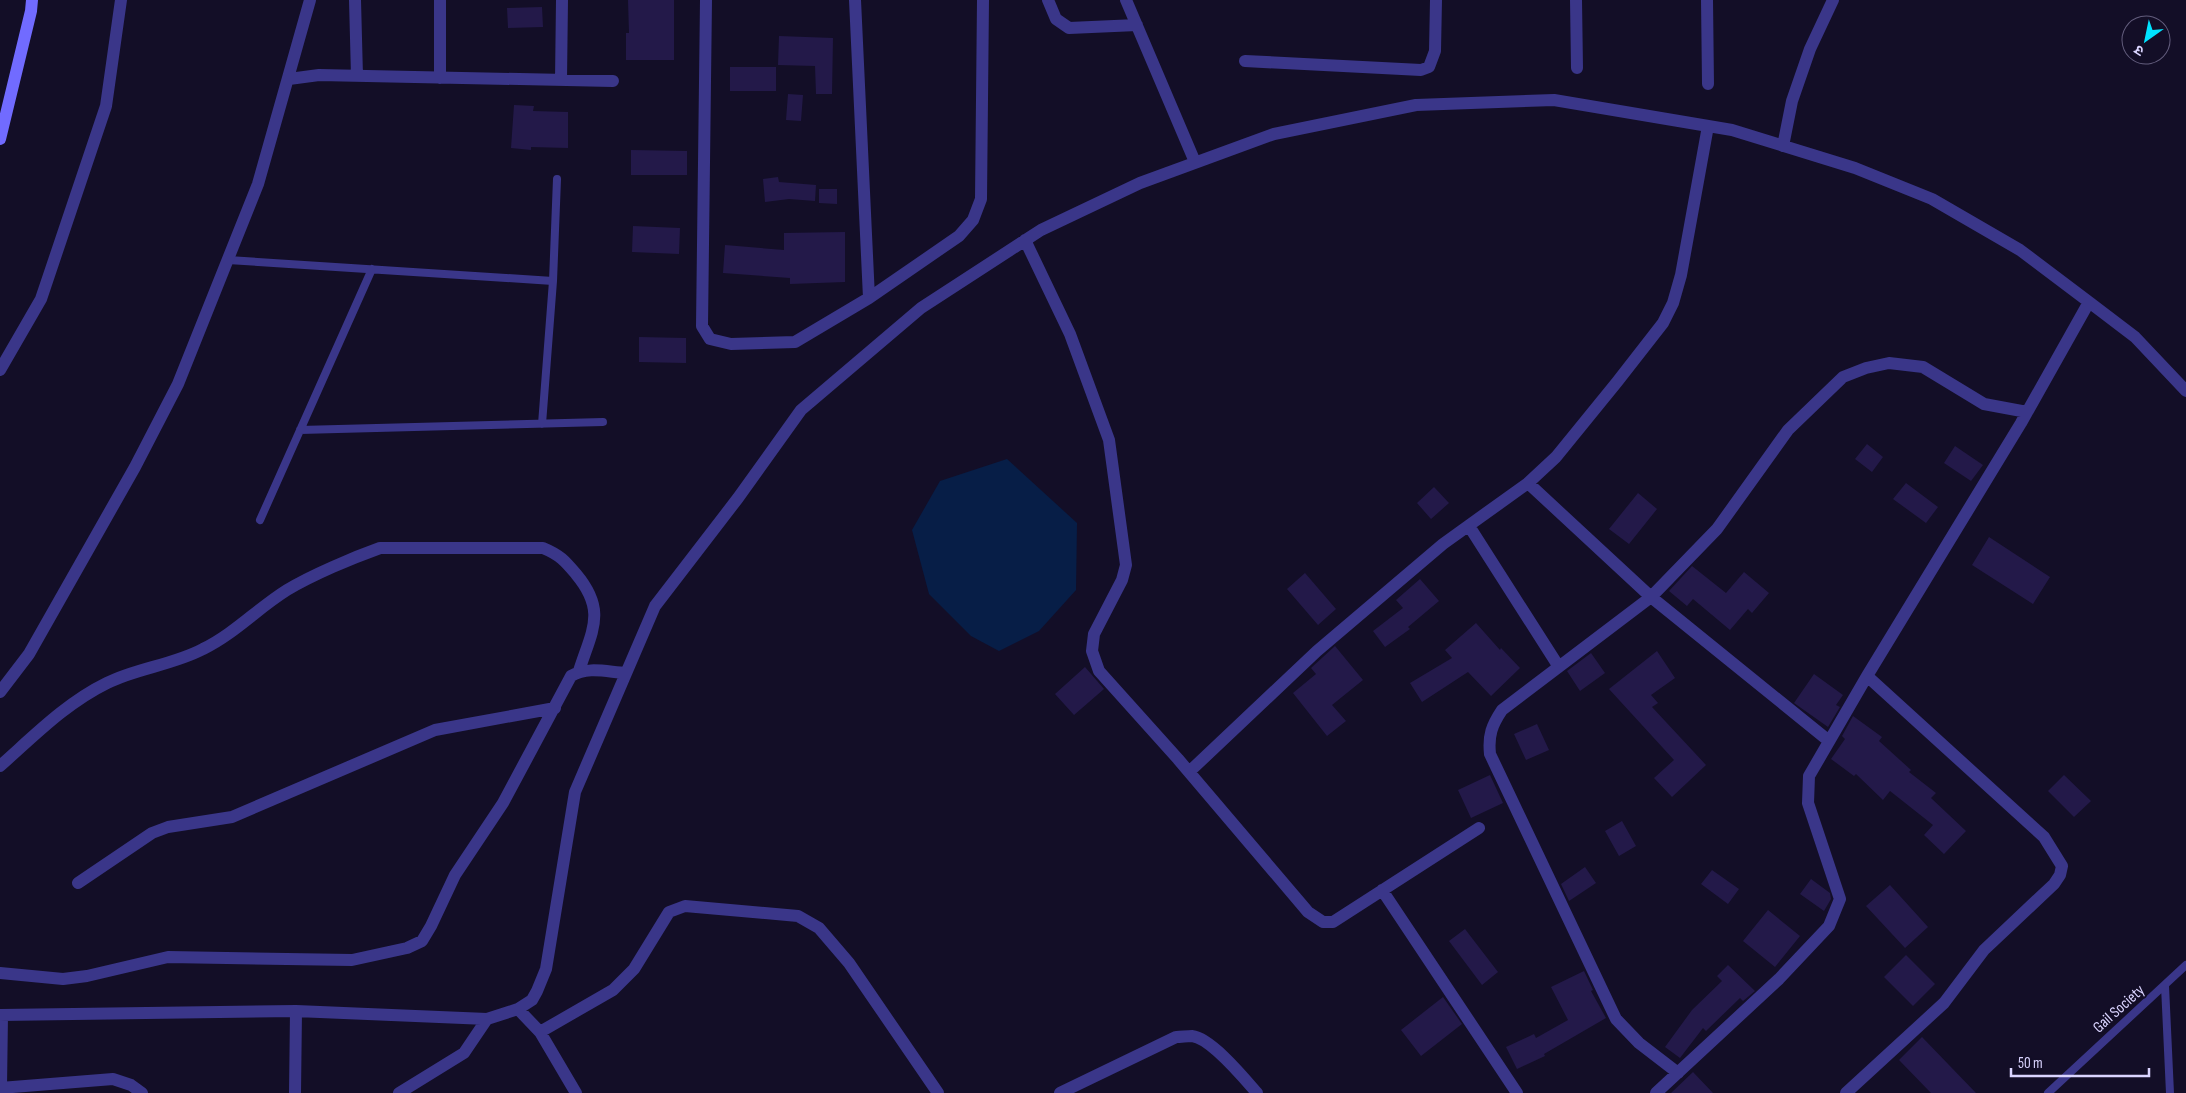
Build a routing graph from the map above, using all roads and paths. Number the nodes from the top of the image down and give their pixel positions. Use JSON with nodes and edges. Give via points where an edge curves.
{"nodes":[{"id":1,"x":32,"y":0,"type":"edge"},
{"id":2,"x":121,"y":0,"type":"edge"},
{"id":3,"x":310,"y":0,"type":"edge"},
{"id":4,"x":355,"y":0,"type":"edge"},
{"id":5,"x":440,"y":0,"type":"edge"},
{"id":6,"x":562,"y":0,"type":"edge"},
{"id":7,"x":706,"y":0,"type":"edge"},
{"id":8,"x":855,"y":0,"type":"edge"},
{"id":9,"x":983,"y":0,"type":"edge"},
{"id":10,"x":1048,"y":0,"type":"edge"},
{"id":11,"x":1126,"y":0,"type":"edge"},
{"id":12,"x":1436,"y":0,"type":"edge"},
{"id":13,"x":1576,"y":0,"type":"edge"},
{"id":14,"x":1707,"y":0,"type":"edge"},
{"id":15,"x":1834,"y":0,"type":"edge"},
{"id":16,"x":1137,"y":26,"type":"junction"},
{"id":17,"x":1245,"y":61,"type":"dead end"},
{"id":18,"x":1577,"y":68,"type":"dead end"},
{"id":19,"x":357,"y":76,"type":"junction"},
{"id":20,"x":440,"y":78,"type":"junction"},
{"id":21,"x":289,"y":79,"type":"junction"},
{"id":22,"x":562,"y":80,"type":"junction"},
{"id":23,"x":613,"y":81,"type":"dead end"},
{"id":24,"x":1708,"y":84,"type":"dead end"},
{"id":25,"x":1708,"y":126,"type":"junction"},
{"id":26,"x":0,"y":139,"type":"edge"},
{"id":27,"x":1783,"y":146,"type":"junction"},
{"id":28,"x":1195,"y":162,"type":"junction"},
{"id":29,"x":557,"y":179,"type":"dead end"},
{"id":30,"x":1026,"y":240,"type":"junction"},
{"id":31,"x":228,"y":260,"type":"junction"},
{"id":32,"x":372,"y":269,"type":"junction"},
{"id":33,"x":553,"y":281,"type":"junction"},
{"id":34,"x":869,"y":298,"type":"junction"},
{"id":35,"x":2089,"y":302,"type":"junction"},
{"id":36,"x":0,"y":370,"type":"edge"},
{"id":37,"x":2186,"y":391,"type":"edge"},
{"id":38,"x":2027,"y":412,"type":"junction"},
{"id":39,"x":603,"y":422,"type":"dead end"},
{"id":40,"x":542,"y":424,"type":"junction"},
{"id":41,"x":300,"y":430,"type":"junction"},
{"id":42,"x":1528,"y":483,"type":"junction"},
{"id":43,"x":260,"y":520,"type":"dead end"},
{"id":44,"x":1469,"y":526,"type":"junction"},
{"id":45,"x":1651,"y":597,"type":"junction"},
{"id":46,"x":1559,"y":667,"type":"junction"},
{"id":47,"x":579,"y":671,"type":"junction"},
{"id":48,"x":626,"y":674,"type":"junction"},
{"id":49,"x":1867,"y":676,"type":"junction"},
{"id":50,"x":0,"y":692,"type":"edge"},
{"id":51,"x":554,"y":708,"type":"junction"},
{"id":52,"x":1829,"y":741,"type":"junction"},
{"id":53,"x":0,"y":766,"type":"edge"},
{"id":54,"x":1189,"y":772,"type":"junction"},
{"id":55,"x":1479,"y":828,"type":"dead end"},
{"id":56,"x":78,"y":884,"type":"dead end"},
{"id":57,"x":1382,"y":890,"type":"junction"},
{"id":58,"x":2186,"y":965,"type":"edge"},
{"id":59,"x":0,"y":973,"type":"edge"},
{"id":60,"x":2164,"y":986,"type":"junction"},
{"id":61,"x":518,"y":1009,"type":"junction"},
{"id":62,"x":296,"y":1011,"type":"junction"},
{"id":63,"x":1,"y":1016,"type":"edge"},
{"id":64,"x":487,"y":1018,"type":"junction"},
{"id":65,"x":540,"y":1032,"type":"junction"},
{"id":66,"x":1678,"y":1073,"type":"junction"},
{"id":67,"x":0,"y":1088,"type":"edge"},
{"id":68,"x":142,"y":1093,"type":"edge"},
{"id":69,"x":295,"y":1093,"type":"edge"},
{"id":70,"x":400,"y":1093,"type":"edge"},
{"id":71,"x":576,"y":1093,"type":"edge"},
{"id":72,"x":938,"y":1093,"type":"edge"},
{"id":73,"x":1060,"y":1093,"type":"edge"},
{"id":74,"x":1257,"y":1093,"type":"edge"},
{"id":75,"x":1516,"y":1093,"type":"edge"},
{"id":76,"x":1656,"y":1093,"type":"edge"},
{"id":77,"x":1846,"y":1093,"type":"edge"},
{"id":78,"x":2048,"y":1093,"type":"edge"},
{"id":79,"x":2170,"y":1093,"type":"edge"}],
"edges":[{"from":1,"to":26,"type":"main road"},
{"from":2,"to":36,"type":"street","via":[[106,106],[41,299]]},
{"from":3,"to":21,"type":"street"},
{"from":4,"to":19,"type":"street"},
{"from":5,"to":20,"type":"street"},
{"from":6,"to":22,"type":"street"},
{"from":7,"to":34,"type":"street","via":[[702,326],[710,339],[731,344],[795,342]]},
{"from":8,"to":34,"type":"street"},
{"from":9,"to":34,"type":"street","via":[[981,199],[974,220],[960,236]]},
{"from":10,"to":16,"type":"street","via":[[1056,19],[1069,28]]},
{"from":11,"to":16,"type":"street"},
{"from":12,"to":17,"type":"street","via":[[1435,51],[1429,67],[1421,70]]},
{"from":13,"to":18,"type":"street"},
{"from":14,"to":24,"type":"street"},
{"from":15,"to":27,"type":"street","via":[[1810,48],[1792,101]]},
{"from":16,"to":28,"type":"street"},
{"from":19,"to":20,"type":"street"},
{"from":19,"to":21,"type":"street","via":[[319,75]]},
{"from":20,"to":22,"type":"street"},
{"from":21,"to":31,"type":"street","via":[[258,184]]},
{"from":22,"to":23,"type":"street"},
{"from":25,"to":27,"type":"street"},
{"from":25,"to":28,"type":"street","via":[[1554,100],[1416,105],[1274,134]]},
{"from":25,"to":42,"type":"street","via":[[1681,276],[1670,310],[1556,457]]},
{"from":27,"to":35,"type":"street","via":[[1855,168],[1932,199],[2020,250]]},
{"from":28,"to":30,"type":"street","via":[[1140,183]]},
{"from":29,"to":33,"type":"lane"},
{"from":30,"to":48,"type":"street","via":[[921,308],[801,410],[654,606]]},
{"from":30,"to":54,"type":"street","via":[[1070,334],[1108,440],[1126,565],[1122,580],[1094,634],[1092,651],[1099,671]]},
{"from":31,"to":32,"type":"lane"},
{"from":31,"to":50,"type":"street","via":[[178,384],[135,467],[29,654]]},
{"from":32,"to":33,"type":"lane"},
{"from":32,"to":41,"type":"lane"},
{"from":33,"to":40,"type":"lane"},
{"from":35,"to":37,"type":"street","via":[[2135,337]]},
{"from":35,"to":38,"type":"street"},
{"from":38,"to":45,"type":"street","via":[[1984,404],[1923,367],[1889,363],[1843,377],[1788,430],[1717,529]]},
{"from":38,"to":49,"type":"street"},
{"from":39,"to":40,"type":"lane"},
{"from":40,"to":41,"type":"lane"},
{"from":41,"to":43,"type":"lane"},
{"from":42,"to":44,"type":"street"},
{"from":42,"to":45,"type":"street"},
{"from":44,"to":46,"type":"street"},
{"from":44,"to":54,"type":"street","via":[[1443,544],[1317,651]]},
{"from":45,"to":46,"type":"street"},
{"from":45,"to":52,"type":"street"},
{"from":46,"to":66,"type":"street","via":[[1502,710],[1491,726],[1490,754],[1616,1019],[1639,1043]]},
{"from":47,"to":48,"type":"street"},
{"from":47,"to":51,"type":"street","via":[[571,676]]},
{"from":47,"to":53,"type":"street","via":[[595,622],[595,610],[591,595],[560,555],[543,548],[380,548],[287,590],[202,650],[108,682],[81,697]]},
{"from":48,"to":61,"type":"street","via":[[575,792],[546,969],[532,1000]]},
{"from":49,"to":52,"type":"street"},
{"from":49,"to":77,"type":"street","via":[[2044,837],[2062,866],[2054,884],[1984,950],[1944,1003]]},
{"from":51,"to":56,"type":"street","via":[[435,730],[232,817],[168,827],[152,833]]},
{"from":51,"to":59,"type":"street","via":[[503,803],[455,875],[431,926],[422,940],[407,948],[352,960],[168,958],[63,979]]},
{"from":52,"to":66,"type":"street","via":[[1809,776],[1808,802],[1840,900],[1829,926],[1779,979]]},
{"from":54,"to":57,"type":"street","via":[[1308,912],[1323,922],[1333,922]]},
{"from":55,"to":57,"type":"street"},
{"from":57,"to":75,"type":"street"},
{"from":58,"to":60,"type":"lane","name":"Gail Society"},
{"from":60,"to":78,"type":"lane","name":"Gail Society"},
{"from":60,"to":79,"type":"lane","name":"Gail Society"},
{"from":61,"to":64,"type":"street"},
{"from":61,"to":65,"type":"street"},
{"from":62,"to":63,"type":"street"},
{"from":62,"to":64,"type":"street"},
{"from":62,"to":69,"type":"street"},
{"from":63,"to":67,"type":"street"},
{"from":64,"to":70,"type":"street","via":[[464,1053]]},
{"from":65,"to":71,"type":"street"},
{"from":65,"to":72,"type":"street","via":[[613,990],[634,969],[669,912],[684,906],[798,916],[819,928],[849,963]]},
{"from":66,"to":76,"type":"street"},
{"from":67,"to":68,"type":"street","via":[[113,1079],[131,1084]]},
{"from":73,"to":74,"type":"street","via":[[1176,1037],[1193,1036],[1227,1059]]}]}
